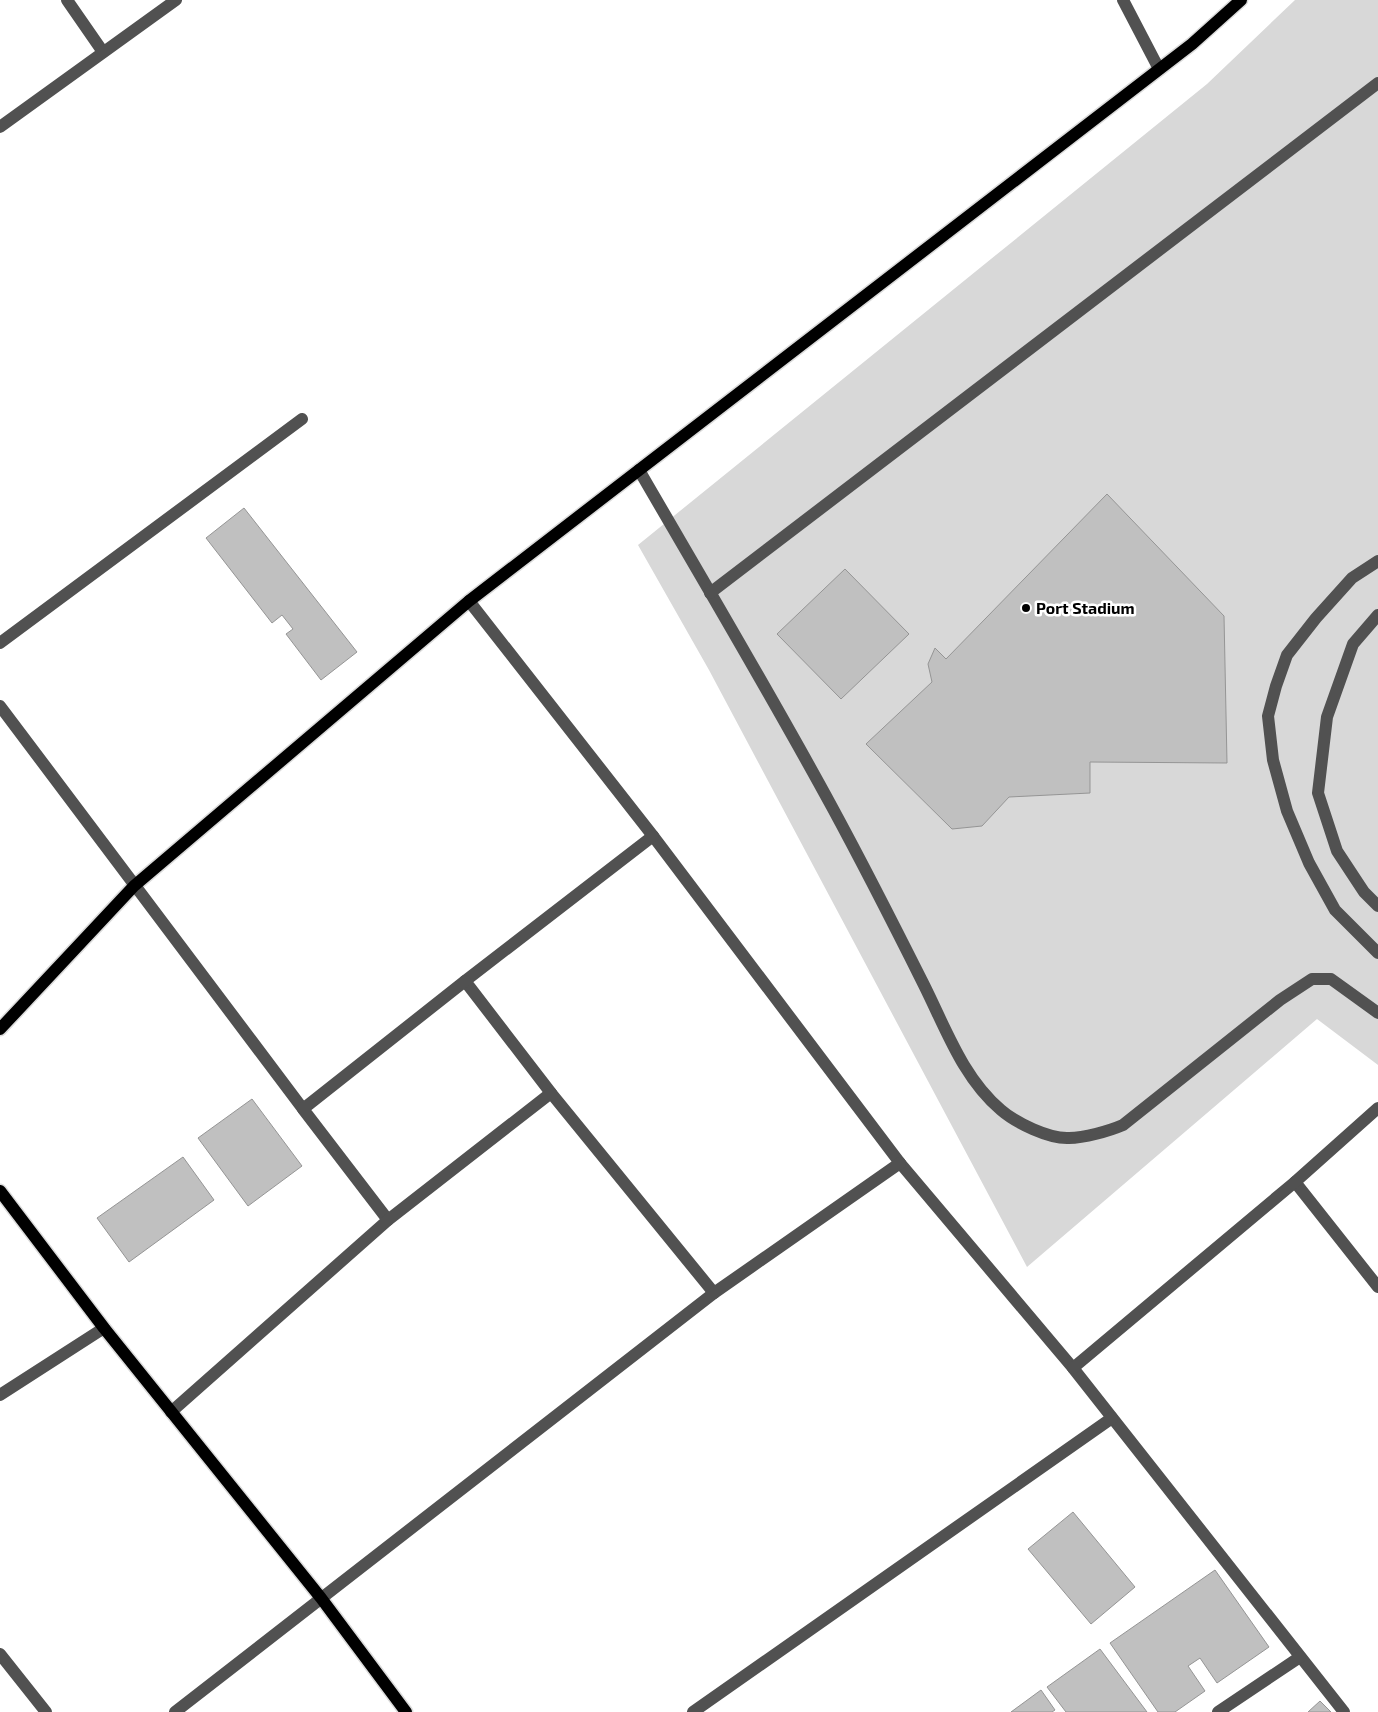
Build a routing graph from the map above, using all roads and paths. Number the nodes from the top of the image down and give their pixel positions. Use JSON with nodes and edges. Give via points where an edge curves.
{"nodes":[{"id":1,"x":68,"y":0,"type":"edge"},
{"id":2,"x":176,"y":0,"type":"edge"},
{"id":3,"x":1124,"y":0,"type":"edge"},
{"id":4,"x":1241,"y":0,"type":"edge"},
{"id":5,"x":103,"y":52,"type":"junction"},
{"id":6,"x":1159,"y":69,"type":"junction"},
{"id":7,"x":1378,"y":83,"type":"edge"},
{"id":8,"x":0,"y":127,"type":"edge"},
{"id":9,"x":302,"y":419,"type":"dead end"},
{"id":10,"x":639,"y":470,"type":"junction"},
{"id":11,"x":1378,"y":562,"type":"edge"},
{"id":12,"x":710,"y":593,"type":"junction"},
{"id":13,"x":469,"y":601,"type":"junction"},
{"id":14,"x":1378,"y":615,"type":"edge"},
{"id":15,"x":0,"y":643,"type":"edge"},
{"id":16,"x":0,"y":706,"type":"edge"},
{"id":17,"x":653,"y":836,"type":"junction"},
{"id":18,"x":134,"y":886,"type":"junction"},
{"id":19,"x":1378,"y":906,"type":"edge"},
{"id":20,"x":1378,"y":953,"type":"edge"},
{"id":21,"x":465,"y":981,"type":"junction"},
{"id":22,"x":1378,"y":1013,"type":"edge"},
{"id":23,"x":0,"y":1029,"type":"edge"},
{"id":24,"x":551,"y":1093,"type":"junction"},
{"id":25,"x":1378,"y":1108,"type":"edge"},
{"id":26,"x":303,"y":1109,"type":"junction"},
{"id":27,"x":900,"y":1163,"type":"junction"},
{"id":28,"x":1295,"y":1182,"type":"junction"},
{"id":29,"x":0,"y":1191,"type":"edge"},
{"id":30,"x":388,"y":1220,"type":"junction"},
{"id":31,"x":1378,"y":1287,"type":"edge"},
{"id":32,"x":714,"y":1293,"type":"junction"},
{"id":33,"x":104,"y":1328,"type":"junction"},
{"id":34,"x":1073,"y":1368,"type":"junction"},
{"id":35,"x":0,"y":1395,"type":"edge"},
{"id":36,"x":171,"y":1412,"type":"junction"},
{"id":37,"x":1112,"y":1418,"type":"junction"},
{"id":38,"x":321,"y":1598,"type":"junction"},
{"id":39,"x":0,"y":1654,"type":"edge"},
{"id":40,"x":1300,"y":1657,"type":"junction"},
{"id":41,"x":46,"y":1712,"type":"edge"},
{"id":42,"x":175,"y":1712,"type":"edge"},
{"id":43,"x":406,"y":1712,"type":"edge"},
{"id":44,"x":692,"y":1712,"type":"edge"},
{"id":45,"x":1218,"y":1712,"type":"edge"},
{"id":46,"x":1344,"y":1712,"type":"edge"}],
"edges":[{"from":1,"to":5,"type":"street"},
{"from":2,"to":5,"type":"street"},
{"from":3,"to":6,"type":"street"},
{"from":4,"to":6,"type":"main road"},
{"from":5,"to":8,"type":"street"},
{"from":6,"to":10,"type":"main road"},
{"from":7,"to":12,"type":"street"},
{"from":9,"to":15,"type":"street"},
{"from":10,"to":12,"type":"street"},
{"from":10,"to":13,"type":"main road"},
{"from":11,"to":20,"type":"street","via":[[1352,578],[1287,655],[1268,716],[1273,760],[1286,811],[1309,863],[1335,910]]},
{"from":12,"to":22,"type":"street","via":[[832,806],[963,1064],[987,1097],[1017,1122],[1068,1138],[1123,1125],[1280,1000],[1312,979],[1330,979]]},
{"from":13,"to":17,"type":"street"},
{"from":13,"to":18,"type":"main road"},
{"from":14,"to":19,"type":"street","via":[[1353,644],[1327,717],[1318,793],[1337,851],[1364,892]]},
{"from":16,"to":18,"type":"street"},
{"from":17,"to":21,"type":"street"},
{"from":17,"to":27,"type":"street"},
{"from":18,"to":23,"type":"main road"},
{"from":18,"to":26,"type":"street"},
{"from":21,"to":24,"type":"street"},
{"from":21,"to":26,"type":"street"},
{"from":24,"to":30,"type":"street"},
{"from":24,"to":32,"type":"street"},
{"from":25,"to":28,"type":"street"},
{"from":26,"to":30,"type":"street"},
{"from":27,"to":32,"type":"street"},
{"from":27,"to":34,"type":"street"},
{"from":28,"to":31,"type":"street"},
{"from":28,"to":34,"type":"street"},
{"from":29,"to":33,"type":"main road"},
{"from":30,"to":36,"type":"street"},
{"from":32,"to":38,"type":"street"},
{"from":33,"to":35,"type":"street"},
{"from":33,"to":36,"type":"main road"},
{"from":34,"to":37,"type":"street"},
{"from":36,"to":38,"type":"main road"},
{"from":37,"to":40,"type":"street"},
{"from":37,"to":44,"type":"street"},
{"from":38,"to":42,"type":"street"},
{"from":38,"to":43,"type":"main road"},
{"from":39,"to":41,"type":"street"},
{"from":40,"to":45,"type":"street"},
{"from":40,"to":46,"type":"street"}]}
